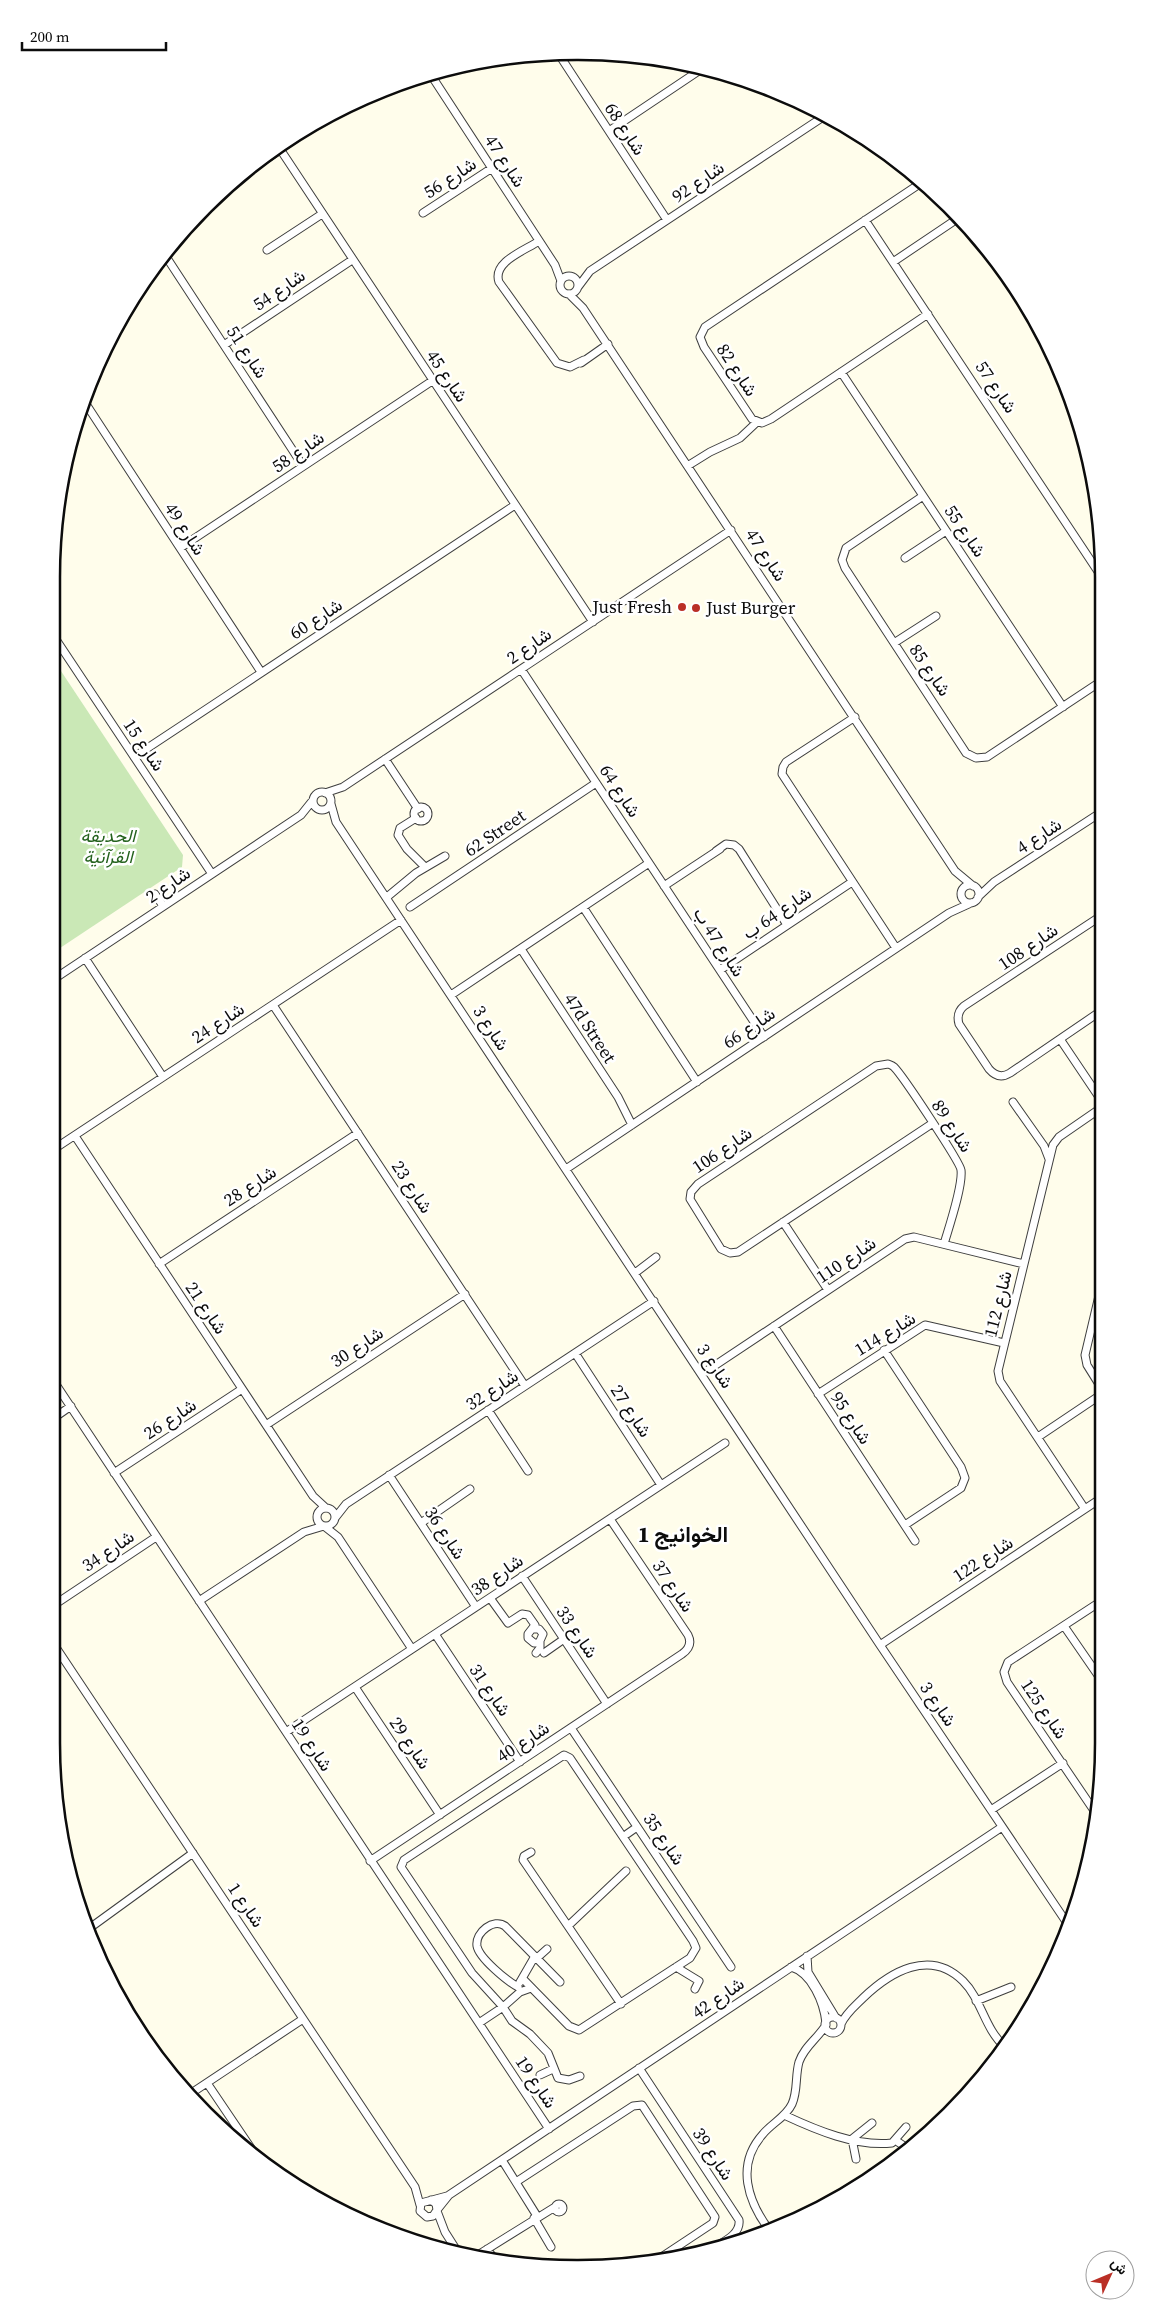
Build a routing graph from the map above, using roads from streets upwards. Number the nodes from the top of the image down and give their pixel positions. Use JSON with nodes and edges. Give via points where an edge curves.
{"nodes":[{"id":1,"x":563,"y":60,"type":"edge"},
{"id":2,"x":694,"y":74,"type":"edge"},
{"id":3,"x":435,"y":81,"type":"edge"},
{"id":4,"x":819,"y":120,"type":"edge"},
{"id":5,"x":609,"y":131,"type":"junction"},
{"id":6,"x":282,"y":153,"type":"edge"},
{"id":7,"x":492,"y":168,"type":"junction"},
{"id":8,"x":917,"y":186,"type":"edge"},
{"id":9,"x":423,"y":213,"type":"dead end"},
{"id":10,"x":322,"y":214,"type":"junction"},
{"id":11,"x":667,"y":220,"type":"junction"},
{"id":12,"x":866,"y":220,"type":"junction"},
{"id":13,"x":953,"y":222,"type":"edge"},
{"id":14,"x":539,"y":241,"type":"junction"},
{"id":15,"x":267,"y":250,"type":"dead end"},
{"id":16,"x":168,"y":260,"type":"edge"},
{"id":17,"x":352,"y":260,"type":"junction"},
{"id":18,"x":893,"y":262,"type":"junction"},
{"id":19,"x":554,"y":265,"type":"junction"},
{"id":20,"x":590,"y":271,"type":"junction"},
{"id":21,"x":571,"y":276,"type":"junction"},
{"id":22,"x":561,"y":281,"type":"junction"},
{"id":23,"x":577,"y":288,"type":"junction"},
{"id":24,"x":569,"y":294,"type":"junction"},
{"id":25,"x":583,"y":308,"type":"junction"},
{"id":26,"x":928,"y":314,"type":"junction"},
{"id":27,"x":224,"y":344,"type":"junction"},
{"id":28,"x":608,"y":344,"type":"junction"},
{"id":29,"x":841,"y":372,"type":"junction"},
{"id":30,"x":432,"y":381,"type":"junction"},
{"id":31,"x":88,"y":408,"type":"edge"},
{"id":32,"x":757,"y":422,"type":"junction"},
{"id":33,"x":688,"y":465,"type":"junction"},
{"id":34,"x":303,"y":466,"type":"junction"},
{"id":35,"x":924,"y":496,"type":"junction"},
{"id":36,"x":515,"y":506,"type":"junction"},
{"id":37,"x":731,"y":530,"type":"junction"},
{"id":38,"x":946,"y":531,"type":"junction"},
{"id":39,"x":180,"y":548,"type":"junction"},
{"id":40,"x":905,"y":558,"type":"dead end"},
{"id":41,"x":1095,"y":564,"type":"edge"},
{"id":42,"x":936,"y":616,"type":"dead end"},
{"id":43,"x":592,"y":622,"type":"junction"},
{"id":44,"x":894,"y":643,"type":"junction"},
{"id":45,"x":60,"y":646,"type":"edge"},
{"id":46,"x":521,"y":669,"type":"junction"},
{"id":47,"x":262,"y":672,"type":"junction"},
{"id":48,"x":1095,"y":685,"type":"edge"},
{"id":49,"x":1063,"y":707,"type":"junction"},
{"id":50,"x":855,"y":717,"type":"junction"},
{"id":51,"x":134,"y":757,"type":"junction"},
{"id":52,"x":385,"y":759,"type":"junction"},
{"id":53,"x":596,"y":783,"type":"junction"},
{"id":54,"x":343,"y":787,"type":"junction"},
{"id":55,"x":325,"y":793,"type":"junction"},
{"id":56,"x":313,"y":800,"type":"junction"},
{"id":57,"x":332,"y":802,"type":"junction"},
{"id":58,"x":418,"y":809,"type":"junction"},
{"id":59,"x":320,"y":810,"type":"junction"},
{"id":60,"x":301,"y":815,"type":"junction"},
{"id":61,"x":1095,"y":816,"type":"edge"},
{"id":62,"x":416,"y":818,"type":"junction"},
{"id":63,"x":336,"y":822,"type":"junction"},
{"id":64,"x":445,"y":856,"type":"dead end"},
{"id":65,"x":649,"y":863,"type":"junction"},
{"id":66,"x":424,"y":867,"type":"junction"},
{"id":67,"x":955,"y":871,"type":"junction"},
{"id":68,"x":212,"y":874,"type":"junction"},
{"id":69,"x":852,"y":882,"type":"junction"},
{"id":70,"x":994,"y":882,"type":"junction"},
{"id":71,"x":664,"y":886,"type":"junction"},
{"id":72,"x":973,"y":886,"type":"junction"},
{"id":73,"x":962,"y":893,"type":"junction"},
{"id":74,"x":155,"y":894,"type":"dead end"},
{"id":75,"x":978,"y":897,"type":"junction"},
{"id":76,"x":387,"y":898,"type":"junction"},
{"id":77,"x":971,"y":903,"type":"junction"},
{"id":78,"x":164,"y":906,"type":"junction"},
{"id":79,"x":410,"y":907,"type":"dead end"},
{"id":80,"x":583,"y":907,"type":"junction"},
{"id":81,"x":949,"y":913,"type":"junction"},
{"id":82,"x":402,"y":920,"type":"junction"},
{"id":83,"x":1095,"y":920,"type":"edge"},
{"id":84,"x":787,"y":925,"type":"junction"},
{"id":85,"x":896,"y":948,"type":"junction"},
{"id":86,"x":521,"y":949,"type":"junction"},
{"id":87,"x":85,"y":958,"type":"junction"},
{"id":88,"x":720,"y":970,"type":"junction"},
{"id":89,"x":60,"y":975,"type":"edge"},
{"id":90,"x":451,"y":995,"type":"junction"},
{"id":91,"x":273,"y":1005,"type":"junction"},
{"id":92,"x":1095,"y":1016,"type":"edge"},
{"id":93,"x":764,"y":1037,"type":"junction"},
{"id":94,"x":1060,"y":1038,"type":"junction"},
{"id":95,"x":888,"y":1064,"type":"joint"},
{"id":96,"x":163,"y":1077,"type":"junction"},
{"id":97,"x":697,"y":1082,"type":"junction"},
{"id":98,"x":1095,"y":1091,"type":"edge"},
{"id":99,"x":1013,"y":1102,"type":"dead end"},
{"id":100,"x":1095,"y":1112,"type":"edge"},
{"id":101,"x":932,"y":1123,"type":"junction"},
{"id":102,"x":632,"y":1125,"type":"junction"},
{"id":103,"x":358,"y":1133,"type":"junction"},
{"id":104,"x":75,"y":1136,"type":"junction"},
{"id":105,"x":1057,"y":1139,"type":"junction"},
{"id":106,"x":1040,"y":1140,"type":"junction"},
{"id":107,"x":60,"y":1145,"type":"edge"},
{"id":108,"x":1049,"y":1158,"type":"junction"},
{"id":109,"x":566,"y":1169,"type":"junction"},
{"id":110,"x":783,"y":1222,"type":"junction"},
{"id":111,"x":944,"y":1244,"type":"junction"},
{"id":112,"x":656,"y":1257,"type":"dead end"},
{"id":113,"x":159,"y":1264,"type":"junction"},
{"id":114,"x":1024,"y":1264,"type":"junction"},
{"id":115,"x":635,"y":1273,"type":"junction"},
{"id":116,"x":828,"y":1290,"type":"junction"},
{"id":117,"x":465,"y":1294,"type":"junction"},
{"id":118,"x":654,"y":1301,"type":"junction"},
{"id":119,"x":1095,"y":1313,"type":"edge"},
{"id":120,"x":774,"y":1326,"type":"junction"},
{"id":121,"x":1004,"y":1343,"type":"junction"},
{"id":122,"x":884,"y":1350,"type":"junction"},
{"id":123,"x":576,"y":1353,"type":"junction"},
{"id":124,"x":702,"y":1374,"type":"junction"},
{"id":125,"x":1095,"y":1378,"type":"edge"},
{"id":126,"x":525,"y":1386,"type":"junction"},
{"id":127,"x":242,"y":1389,"type":"junction"},
{"id":128,"x":60,"y":1390,"type":"edge"},
{"id":129,"x":818,"y":1394,"type":"junction"},
{"id":130,"x":1095,"y":1399,"type":"edge"},
{"id":131,"x":71,"y":1406,"type":"junction"},
{"id":132,"x":488,"y":1410,"type":"junction"},
{"id":133,"x":60,"y":1414,"type":"edge"},
{"id":134,"x":266,"y":1425,"type":"junction"},
{"id":135,"x":1038,"y":1437,"type":"junction"},
{"id":136,"x":724,"y":1443,"type":"dead end"},
{"id":137,"x":528,"y":1470,"type":"dead end"},
{"id":138,"x":114,"y":1473,"type":"junction"},
{"id":139,"x":389,"y":1475,"type":"junction"},
{"id":140,"x":661,"y":1485,"type":"junction"},
{"id":141,"x":470,"y":1489,"type":"dead end"},
{"id":142,"x":313,"y":1496,"type":"junction"},
{"id":143,"x":1095,"y":1502,"type":"edge"},
{"id":144,"x":346,"y":1504,"type":"junction"},
{"id":145,"x":327,"y":1508,"type":"junction"},
{"id":146,"x":1085,"y":1509,"type":"junction"},
{"id":147,"x":317,"y":1515,"type":"junction"},
{"id":148,"x":610,"y":1518,"type":"junction"},
{"id":149,"x":334,"y":1519,"type":"junction"},
{"id":150,"x":421,"y":1523,"type":"junction"},
{"id":151,"x":904,"y":1525,"type":"junction"},
{"id":152,"x":324,"y":1526,"type":"junction"},
{"id":153,"x":304,"y":1532,"type":"junction"},
{"id":154,"x":156,"y":1537,"type":"junction"},
{"id":155,"x":338,"y":1537,"type":"junction"},
{"id":156,"x":915,"y":1541,"type":"dead end"},
{"id":157,"x":522,"y":1576,"type":"junction"},
{"id":158,"x":490,"y":1598,"type":"junction"},
{"id":159,"x":60,"y":1601,"type":"edge"},
{"id":160,"x":199,"y":1601,"type":"junction"},
{"id":161,"x":1095,"y":1605,"type":"edge"},
{"id":162,"x":476,"y":1607,"type":"junction"},
{"id":163,"x":554,"y":1624,"type":"junction"},
{"id":164,"x":1064,"y":1626,"type":"junction"},
{"id":165,"x":534,"y":1629,"type":"junction"},
{"id":166,"x":542,"y":1631,"type":"junction"},
{"id":167,"x":435,"y":1634,"type":"junction"},
{"id":168,"x":564,"y":1639,"type":"junction"},
{"id":169,"x":540,"y":1642,"type":"junction"},
{"id":170,"x":880,"y":1645,"type":"junction"},
{"id":171,"x":690,"y":1646,"type":"joint"},
{"id":172,"x":412,"y":1649,"type":"junction"},
{"id":173,"x":60,"y":1654,"type":"edge"},
{"id":174,"x":1095,"y":1671,"type":"edge"},
{"id":175,"x":355,"y":1687,"type":"junction"},
{"id":176,"x":607,"y":1704,"type":"junction"},
{"id":177,"x":571,"y":1728,"type":"junction"},
{"id":178,"x":286,"y":1732,"type":"junction"},
{"id":179,"x":520,"y":1762,"type":"junction"},
{"id":180,"x":1063,"y":1763,"type":"junction"},
{"id":181,"x":1091,"y":1806,"type":"edge"},
{"id":182,"x":991,"y":1810,"type":"junction"},
{"id":183,"x":440,"y":1815,"type":"junction"},
{"id":184,"x":637,"y":1827,"type":"junction"},
{"id":185,"x":1002,"y":1827,"type":"junction"},
{"id":186,"x":625,"y":1835,"type":"junction"},
{"id":187,"x":531,"y":1852,"type":"dead end"},
{"id":188,"x":193,"y":1853,"type":"junction"},
{"id":189,"x":370,"y":1861,"type":"junction"},
{"id":190,"x":626,"y":1871,"type":"dead end"},
{"id":191,"x":1064,"y":1919,"type":"edge"},
{"id":192,"x":93,"y":1926,"type":"edge"},
{"id":193,"x":568,"y":1926,"type":"junction"},
{"id":194,"x":547,"y":1949,"type":"dead end"},
{"id":195,"x":807,"y":1956,"type":"junction"},
{"id":196,"x":536,"y":1957,"type":"junction"},
{"id":197,"x":676,"y":1967,"type":"junction"},
{"id":198,"x":731,"y":1967,"type":"dead end"},
{"id":199,"x":792,"y":1967,"type":"junction"},
{"id":200,"x":523,"y":1979,"type":"junction"},
{"id":201,"x":560,"y":1982,"type":"dead end"},
{"id":202,"x":1011,"y":1987,"type":"dead end"},
{"id":203,"x":531,"y":1988,"type":"junction"},
{"id":204,"x":518,"y":1990,"type":"junction"},
{"id":205,"x":695,"y":1990,"type":"dead end"},
{"id":206,"x":976,"y":2001,"type":"junction"},
{"id":207,"x":620,"y":2004,"type":"junction"},
{"id":208,"x":503,"y":2008,"type":"junction"},
{"id":209,"x":303,"y":2019,"type":"junction"},
{"id":210,"x":838,"y":2020,"type":"junction"},
{"id":211,"x":479,"y":2022,"type":"junction"},
{"id":212,"x":827,"y":2026,"type":"junction"},
{"id":213,"x":1000,"y":2041,"type":"edge"},
{"id":214,"x":553,"y":2068,"type":"junction"},
{"id":215,"x":639,"y":2068,"type":"junction"},
{"id":216,"x":540,"y":2075,"type":"dead end"},
{"id":217,"x":580,"y":2076,"type":"dead end"},
{"id":218,"x":207,"y":2083,"type":"junction"},
{"id":219,"x":195,"y":2091,"type":"edge"},
{"id":220,"x":784,"y":2115,"type":"junction"},
{"id":221,"x":872,"y":2123,"type":"dead end"},
{"id":222,"x":906,"y":2127,"type":"dead end"},
{"id":223,"x":549,"y":2129,"type":"junction"},
{"id":224,"x":245,"y":2139,"type":"edge"},
{"id":225,"x":852,"y":2139,"type":"junction"},
{"id":226,"x":895,"y":2140,"type":"junction"},
{"id":227,"x":903,"y":2145,"type":"edge"},
{"id":228,"x":856,"y":2159,"type":"dead end"},
{"id":229,"x":502,"y":2160,"type":"junction"},
{"id":230,"x":516,"y":2182,"type":"junction"},
{"id":231,"x":415,"y":2188,"type":"junction"},
{"id":232,"x":449,"y":2195,"type":"junction"},
{"id":233,"x":430,"y":2200,"type":"junction"},
{"id":234,"x":420,"y":2205,"type":"junction"},
{"id":235,"x":555,"y":2206,"type":"dead end"},
{"id":236,"x":437,"y":2211,"type":"junction"},
{"id":237,"x":536,"y":2217,"type":"junction"},
{"id":238,"x":429,"y":2218,"type":"junction"},
{"id":239,"x":766,"y":2225,"type":"edge"},
{"id":240,"x":445,"y":2232,"type":"junction"},
{"id":241,"x":730,"y":2237,"type":"edge"},
{"id":242,"x":453,"y":2244,"type":"edge"},
{"id":243,"x":551,"y":2246,"type":"dead end"},
{"id":244,"x":487,"y":2248,"type":"junction"},
{"id":245,"x":483,"y":2251,"type":"edge"},
{"id":246,"x":490,"y":2252,"type":"edge"},
{"id":247,"x":670,"y":2252,"type":"edge"}],
"edges":[{"from":1,"to":5,"type":"street","name":"شارع 68"},
{"from":2,"to":5,"type":"street"},
{"from":3,"to":7,"type":"street","name":"شارع 47"},
{"from":4,"to":11,"type":"street","name":"شارع 92"},
{"from":5,"to":11,"type":"street","name":"شارع 68"},
{"from":6,"to":10,"type":"street","name":"شارع 45"},
{"from":7,"to":9,"type":"street","name":"شارع 56"},
{"from":7,"to":14,"type":"street","name":"شارع 47"},
{"from":8,"to":12,"type":"street","name":"شارع 82"},
{"from":10,"to":15,"type":"street"},
{"from":10,"to":17,"type":"street","name":"شارع 45"},
{"from":11,"to":20,"type":"street","name":"شارع 92"},
{"from":12,"to":18,"type":"street","name":"شارع 57"},
{"from":12,"to":32,"type":"street","name":"شارع 82","via":[[702,331],[704,347]]},
{"from":13,"to":18,"type":"street"},
{"from":14,"to":19,"type":"street","name":"شارع 47"},
{"from":14,"to":28,"type":"street","via":[[506,264],[501,281],[507,292],[555,361],[562,366],[573,366]]},
{"from":16,"to":27,"type":"street","name":"شارع 51"},
{"from":17,"to":27,"type":"street","name":"شارع 54"},
{"from":17,"to":30,"type":"street","name":"شارع 45"},
{"from":18,"to":26,"type":"street","name":"شارع 57"},
{"from":19,"to":21,"type":"street","name":"شارع 47"},
{"from":19,"to":22,"type":"street","name":"شارع 47"},
{"from":20,"to":21,"type":"street","name":"شارع 92"},
{"from":20,"to":23,"type":"street","name":"شارع 92"},
{"from":21,"to":22,"type":"street"},
{"from":21,"to":23,"type":"street","via":[[577,281]]},
{"from":22,"to":24,"type":"street","via":[[561,290]]},
{"from":23,"to":24,"type":"street"},
{"from":23,"to":25,"type":"street","name":"شارع 47"},
{"from":24,"to":25,"type":"street","name":"شارع 47"},
{"from":25,"to":28,"type":"street","name":"شارع 47"},
{"from":26,"to":29,"type":"street","name":"شارع 82"},
{"from":26,"to":41,"type":"street","name":"شارع 57"},
{"from":27,"to":34,"type":"street","name":"شارع 51"},
{"from":28,"to":33,"type":"street","name":"شارع 47"},
{"from":29,"to":32,"type":"street","name":"شارع 82","via":[[771,419]]},
{"from":29,"to":35,"type":"street","name":"شارع 55"},
{"from":30,"to":34,"type":"street","name":"شارع 58"},
{"from":30,"to":36,"type":"street","name":"شارع 45"},
{"from":31,"to":39,"type":"street","name":"شارع 49"},
{"from":32,"to":33,"type":"street","via":[[740,438]]},
{"from":33,"to":37,"type":"street","name":"شارع 47"},
{"from":34,"to":39,"type":"street","name":"شارع 58"},
{"from":35,"to":38,"type":"street","name":"شارع 55"},
{"from":35,"to":44,"type":"street","name":"شارع 85","via":[[846,548],[842,555],[843,564]]},
{"from":36,"to":43,"type":"street","name":"شارع 45"},
{"from":36,"to":47,"type":"street","name":"شارع 60"},
{"from":37,"to":43,"type":"street","name":"شارع 2"},
{"from":37,"to":50,"type":"street","name":"شارع 47"},
{"from":38,"to":40,"type":"street"},
{"from":38,"to":49,"type":"street","name":"شارع 55"},
{"from":39,"to":47,"type":"street","name":"شارع 49"},
{"from":42,"to":44,"type":"street"},
{"from":43,"to":46,"type":"street","name":"شارع 2"},
{"from":44,"to":49,"type":"street","name":"شارع 85","via":[[963,748],[976,758],[987,757]]},
{"from":45,"to":51,"type":"street","name":"شارع 15"},
{"from":46,"to":52,"type":"street","name":"شارع 2"},
{"from":46,"to":53,"type":"street","name":"شارع 64"},
{"from":47,"to":51,"type":"street","name":"شارع 60"},
{"from":48,"to":49,"type":"street","name":"شارع 85"},
{"from":50,"to":67,"type":"street","name":"شارع 47"},
{"from":50,"to":69,"type":"street","via":[[784,764],[782,770]]},
{"from":51,"to":68,"type":"street","name":"شارع 15"},
{"from":52,"to":54,"type":"street","name":"شارع 2"},
{"from":52,"to":58,"type":"street"},
{"from":53,"to":65,"type":"street","name":"شارع 64"},
{"from":53,"to":79,"type":"street","name":"62 Street"},
{"from":54,"to":55,"type":"street","name":"شارع 2"},
{"from":54,"to":57,"type":"street","name":"شارع 2"},
{"from":55,"to":56,"type":"street","via":[[317,794]]},
{"from":55,"to":57,"type":"street"},
{"from":56,"to":59,"type":"street"},
{"from":56,"to":60,"type":"street","name":"شارع 2"},
{"from":57,"to":59,"type":"street","via":[[327,809]]},
{"from":57,"to":63,"type":"street","name":"شارع 3"},
{"from":58,"to":62,"type":"street","via":[[413,813]]},
{"from":58,"to":62,"type":"street","via":[[423,806],[429,815],[421,821]]},
{"from":59,"to":60,"type":"street","name":"شارع 2"},
{"from":59,"to":63,"type":"street","name":"شارع 3"},
{"from":60,"to":68,"type":"street","name":"شارع 2"},
{"from":61,"to":70,"type":"street","name":"شارع 4"},
{"from":62,"to":66,"type":"street","via":[[400,828],[398,836]]},
{"from":63,"to":76,"type":"street","name":"شارع 3"},
{"from":64,"to":66,"type":"street"},
{"from":65,"to":71,"type":"street","name":"شارع 47 ب"},
{"from":65,"to":80,"type":"street"},
{"from":66,"to":76,"type":"street"},
{"from":67,"to":72,"type":"street","name":"شارع 47"},
{"from":67,"to":73,"type":"street","name":"شارع 47"},
{"from":68,"to":78,"type":"street","name":"شارع 2"},
{"from":69,"to":84,"type":"street","name":"شارع 64 ب"},
{"from":69,"to":85,"type":"street"},
{"from":70,"to":72,"type":"street","name":"شارع 4"},
{"from":70,"to":75,"type":"street","name":"شارع 4"},
{"from":71,"to":84,"type":"street","via":[[722,846],[730,844],[740,850]]},
{"from":71,"to":88,"type":"street","name":"شارع 47 ب"},
{"from":72,"to":73,"type":"street","via":[[966,887]]},
{"from":72,"to":75,"type":"street","via":[[978,890]]},
{"from":73,"to":77,"type":"street","via":[[964,900]]},
{"from":73,"to":81,"type":"street","name":"شارع 66"},
{"from":74,"to":78,"type":"street"},
{"from":75,"to":77,"type":"street"},
{"from":76,"to":82,"type":"street","name":"شارع 3"},
{"from":77,"to":81,"type":"street","name":"شارع 66"},
{"from":78,"to":87,"type":"street","name":"شارع 2"},
{"from":80,"to":86,"type":"street"},
{"from":80,"to":97,"type":"street"},
{"from":81,"to":85,"type":"street","name":"شارع 66"},
{"from":82,"to":90,"type":"street","name":"شارع 3"},
{"from":82,"to":91,"type":"street","name":"شارع 24"},
{"from":83,"to":94,"type":"street","name":"شارع 108","via":[[959,1011],[958,1022],[992,1073],[998,1076],[1007,1075]]},
{"from":84,"to":88,"type":"street","name":"شارع 64 ب"},
{"from":85,"to":93,"type":"street","name":"شارع 66"},
{"from":86,"to":90,"type":"street"},
{"from":86,"to":102,"type":"street","name":"47d Street","via":[[618,1098]]},
{"from":87,"to":89,"type":"street","name":"شارع 2"},
{"from":87,"to":96,"type":"street"},
{"from":88,"to":93,"type":"street","name":"شارع 47 ب"},
{"from":90,"to":109,"type":"street","name":"شارع 3"},
{"from":91,"to":96,"type":"street","name":"شارع 24"},
{"from":91,"to":103,"type":"street","name":"شارع 23"},
{"from":92,"to":94,"type":"street","name":"شارع 108"},
{"from":93,"to":97,"type":"street","name":"شارع 66"},
{"from":94,"to":98,"type":"street"},
{"from":95,"to":101,"type":"street","name":"شارع 89","via":[[895,1068]]},
{"from":95,"to":110,"type":"street","name":"شارع 106","via":[[876,1066],[695,1186],[691,1192],[691,1203],[725,1251],[738,1252]]},
{"from":96,"to":104,"type":"street","name":"شارع 24"},
{"from":97,"to":102,"type":"street","name":"شارع 66"},
{"from":99,"to":106,"type":"street"},
{"from":100,"to":105,"type":"street"},
{"from":101,"to":110,"type":"street","name":"شارع 106"},
{"from":101,"to":111,"type":"street","name":"شارع 89","via":[[961,1171]]},
{"from":102,"to":109,"type":"street","name":"شارع 66"},
{"from":103,"to":113,"type":"street","name":"شارع 28"},
{"from":103,"to":117,"type":"street","name":"شارع 23"},
{"from":104,"to":107,"type":"street","name":"شارع 24"},
{"from":104,"to":113,"type":"street","name":"شارع 21"},
{"from":105,"to":106,"type":"street"},
{"from":105,"to":108,"type":"street","name":"شارع 112"},
{"from":106,"to":108,"type":"street"},
{"from":108,"to":114,"type":"street","name":"شارع 112"},
{"from":109,"to":115,"type":"street","name":"شارع 3"},
{"from":110,"to":116,"type":"street"},
{"from":111,"to":114,"type":"street","name":"شارع 110"},
{"from":111,"to":116,"type":"street","name":"شارع 110","via":[[914,1237],[905,1239]]},
{"from":112,"to":115,"type":"street"},
{"from":113,"to":127,"type":"street","name":"شارع 21"},
{"from":114,"to":121,"type":"street","name":"شارع 112"},
{"from":115,"to":118,"type":"street","name":"شارع 3"},
{"from":116,"to":120,"type":"street","name":"شارع 110"},
{"from":117,"to":126,"type":"street","name":"شارع 23"},
{"from":117,"to":134,"type":"street","name":"شارع 30"},
{"from":118,"to":123,"type":"street","name":"شارع 32"},
{"from":118,"to":124,"type":"street","name":"شارع 3"},
{"from":119,"to":125,"type":"street","via":[[1085,1355]]},
{"from":120,"to":124,"type":"street","name":"شارع 110"},
{"from":120,"to":129,"type":"street","name":"شارع 95"},
{"from":121,"to":122,"type":"street","name":"شارع 114","via":[[925,1325]]},
{"from":121,"to":135,"type":"street","name":"شارع 112","via":[[998,1376]]},
{"from":122,"to":129,"type":"street","name":"شارع 114"},
{"from":122,"to":151,"type":"street","via":[[961,1467],[965,1478],[961,1488]]},
{"from":123,"to":126,"type":"street","name":"شارع 32"},
{"from":123,"to":140,"type":"street","name":"شارع 27"},
{"from":124,"to":170,"type":"street","name":"شارع 3"},
{"from":126,"to":132,"type":"street","name":"شارع 32"},
{"from":127,"to":134,"type":"street","name":"شارع 21"},
{"from":127,"to":138,"type":"street","name":"شارع 26"},
{"from":128,"to":131,"type":"street","name":"شارع 19"},
{"from":129,"to":151,"type":"street","name":"شارع 95"},
{"from":130,"to":135,"type":"street"},
{"from":131,"to":133,"type":"street"},
{"from":131,"to":138,"type":"street","name":"شارع 19"},
{"from":132,"to":137,"type":"street"},
{"from":132,"to":139,"type":"street","name":"شارع 32"},
{"from":134,"to":142,"type":"street","name":"شارع 21"},
{"from":135,"to":146,"type":"street","name":"شارع 112"},
{"from":136,"to":140,"type":"street","name":"شارع 38"},
{"from":138,"to":154,"type":"street","name":"شارع 19"},
{"from":139,"to":144,"type":"street","name":"شارع 32"},
{"from":139,"to":150,"type":"street","name":"شارع 36"},
{"from":140,"to":148,"type":"street","name":"شارع 38"},
{"from":141,"to":150,"type":"street"},
{"from":142,"to":145,"type":"street","name":"شارع 21"},
{"from":142,"to":147,"type":"street","name":"شارع 21"},
{"from":143,"to":146,"type":"street","name":"شارع 122"},
{"from":144,"to":145,"type":"street","name":"شارع 32"},
{"from":144,"to":149,"type":"street","name":"شارع 32"},
{"from":145,"to":147,"type":"street"},
{"from":145,"to":149,"type":"street","via":[[334,1513]]},
{"from":146,"to":170,"type":"street","name":"شارع 122"},
{"from":147,"to":152,"type":"street","via":[[318,1522]]},
{"from":147,"to":153,"type":"street"},
{"from":148,"to":157,"type":"street","name":"شارع 38"},
{"from":148,"to":171,"type":"street","name":"شارع 37","via":[[688,1635]]},
{"from":149,"to":152,"type":"street","via":[[332,1524]]},
{"from":149,"to":155,"type":"street"},
{"from":150,"to":162,"type":"street","name":"شارع 36"},
{"from":151,"to":156,"type":"street","name":"شارع 95"},
{"from":152,"to":153,"type":"street"},
{"from":152,"to":155,"type":"street"},
{"from":153,"to":160,"type":"street"},
{"from":154,"to":159,"type":"street","name":"شارع 34"},
{"from":154,"to":160,"type":"street","name":"شارع 19"},
{"from":155,"to":172,"type":"street"},
{"from":157,"to":158,"type":"street","name":"شارع 38"},
{"from":157,"to":163,"type":"street","name":"شارع 33"},
{"from":158,"to":162,"type":"street","name":"شارع 38"},
{"from":158,"to":165,"type":"street","via":[[508,1623],[526,1614]]},
{"from":160,"to":178,"type":"street","name":"شارع 19"},
{"from":161,"to":164,"type":"street","name":"شارع 125"},
{"from":162,"to":167,"type":"street","name":"شارع 38"},
{"from":163,"to":166,"type":"street"},
{"from":163,"to":168,"type":"street","name":"شارع 33"},
{"from":164,"to":174,"type":"street"},
{"from":164,"to":180,"type":"street","name":"شارع 125","via":[[1008,1662],[1004,1672]]},
{"from":165,"to":166,"type":"street"},
{"from":165,"to":169,"type":"street","via":[[528,1638],[534,1643]]},
{"from":166,"to":169,"type":"street"},
{"from":167,"to":172,"type":"street","name":"شارع 38"},
{"from":167,"to":179,"type":"street","name":"شارع 31"},
{"from":168,"to":169,"type":"street","via":[[540,1653]]},
{"from":168,"to":176,"type":"street","name":"شارع 33"},
{"from":170,"to":182,"type":"street","name":"شارع 3"},
{"from":171,"to":176,"type":"street","name":"شارع 40"},
{"from":172,"to":175,"type":"street","name":"شارع 38"},
{"from":173,"to":188,"type":"street","name":"شارع 1"},
{"from":175,"to":178,"type":"street","name":"شارع 38"},
{"from":175,"to":183,"type":"street","name":"شارع 29"},
{"from":176,"to":177,"type":"street","name":"شارع 40"},
{"from":177,"to":179,"type":"street","name":"شارع 40"},
{"from":177,"to":184,"type":"street","name":"شارع 35"},
{"from":178,"to":189,"type":"street","name":"شارع 19"},
{"from":179,"to":183,"type":"street","name":"شارع 40"},
{"from":180,"to":181,"type":"street","name":"شارع 125"},
{"from":180,"to":182,"type":"street"},
{"from":182,"to":185,"type":"street","name":"شارع 3"},
{"from":183,"to":189,"type":"street","name":"شارع 40"},
{"from":184,"to":186,"type":"street"},
{"from":184,"to":198,"type":"street","name":"شارع 35"},
{"from":185,"to":191,"type":"street","name":"شارع 3"},
{"from":185,"to":195,"type":"street","name":"شارع 42"},
{"from":186,"to":197,"type":"street","via":[[695,1945],[693,1955]]},
{"from":186,"to":208,"type":"street","via":[[570,1758],[564,1755],[402,1862],[403,1872],[472,1973]]},
{"from":187,"to":193,"type":"street","via":[[523,1860]]},
{"from":188,"to":192,"type":"street"},
{"from":188,"to":209,"type":"street","name":"شارع 1"},
{"from":189,"to":211,"type":"street","name":"شارع 19"},
{"from":190,"to":193,"type":"street"},
{"from":193,"to":207,"type":"street"},
{"from":194,"to":196,"type":"street"},
{"from":195,"to":199,"type":"street","name":"شارع 42"},
{"from":195,"to":210,"type":"street","via":[[808,1972]]},
{"from":196,"to":200,"type":"street"},
{"from":196,"to":201,"type":"street"},
{"from":196,"to":204,"type":"street","via":[[502,1924],[491,1924],[479,1936],[480,1954]]},
{"from":197,"to":205,"type":"street","via":[[699,1981]]},
{"from":197,"to":207,"type":"street"},
{"from":199,"to":212,"type":"street","via":[[804,1974],[819,1996]]},
{"from":199,"to":215,"type":"street","name":"شارع 42"},
{"from":200,"to":203,"type":"street"},
{"from":200,"to":204,"type":"street"},
{"from":202,"to":206,"type":"street"},
{"from":203,"to":204,"type":"street"},
{"from":203,"to":207,"type":"street","via":[[575,2030],[582,2029]]},
{"from":204,"to":208,"type":"street"},
{"from":206,"to":210,"type":"street","via":[[964,1981],[946,1969],[926,1964],[898,1971],[883,1980]]},
{"from":206,"to":213,"type":"street"},
{"from":208,"to":211,"type":"street"},
{"from":208,"to":214,"type":"street","via":[[512,2021],[530,2034],[548,2054]]},
{"from":209,"to":218,"type":"street"},
{"from":209,"to":231,"type":"street","name":"شارع 1"},
{"from":210,"to":212,"type":"street","via":[[831,2018]]},
{"from":210,"to":212,"type":"street","via":[[839,2031],[834,2033]]},
{"from":211,"to":223,"type":"street","name":"شارع 19"},
{"from":212,"to":220,"type":"street","via":[[803,2053],[794,2098]]},
{"from":214,"to":216,"type":"street"},
{"from":214,"to":217,"type":"street","via":[[562,2080]]},
{"from":215,"to":223,"type":"street","name":"شارع 42"},
{"from":215,"to":241,"type":"street","name":"شارع 39","via":[[739,2220],[740,2227]]},
{"from":218,"to":219,"type":"street"},
{"from":218,"to":224,"type":"street"},
{"from":220,"to":225,"type":"street","via":[[817,2130]]},
{"from":220,"to":239,"type":"street","via":[[758,2140],[747,2166],[750,2199]]},
{"from":221,"to":225,"type":"street"},
{"from":222,"to":226,"type":"street"},
{"from":223,"to":229,"type":"street","name":"شارع 42"},
{"from":225,"to":226,"type":"street","via":[[875,2143]]},
{"from":225,"to":228,"type":"street"},
{"from":226,"to":227,"type":"street"},
{"from":229,"to":230,"type":"street"},
{"from":229,"to":232,"type":"street","name":"شارع 42"},
{"from":230,"to":237,"type":"street"},
{"from":230,"to":247,"type":"street","via":[[633,2106],[642,2105],[715,2217],[711,2224]]},
{"from":231,"to":233,"type":"street","name":"شارع 1"},
{"from":231,"to":234,"type":"street","name":"شارع 1"},
{"from":232,"to":233,"type":"street","name":"شارع 42"},
{"from":232,"to":236,"type":"street","name":"شارع 42"},
{"from":233,"to":234,"type":"street"},
{"from":233,"to":236,"type":"street","via":[[436,2204]]},
{"from":234,"to":238,"type":"street","via":[[421,2214]]},
{"from":235,"to":237,"type":"street"},
{"from":236,"to":238,"type":"street"},
{"from":236,"to":240,"type":"street"},
{"from":237,"to":243,"type":"street"},
{"from":237,"to":244,"type":"street"},
{"from":238,"to":240,"type":"street"},
{"from":240,"to":242,"type":"street"},
{"from":244,"to":245,"type":"street"},
{"from":244,"to":246,"type":"street"}]}
